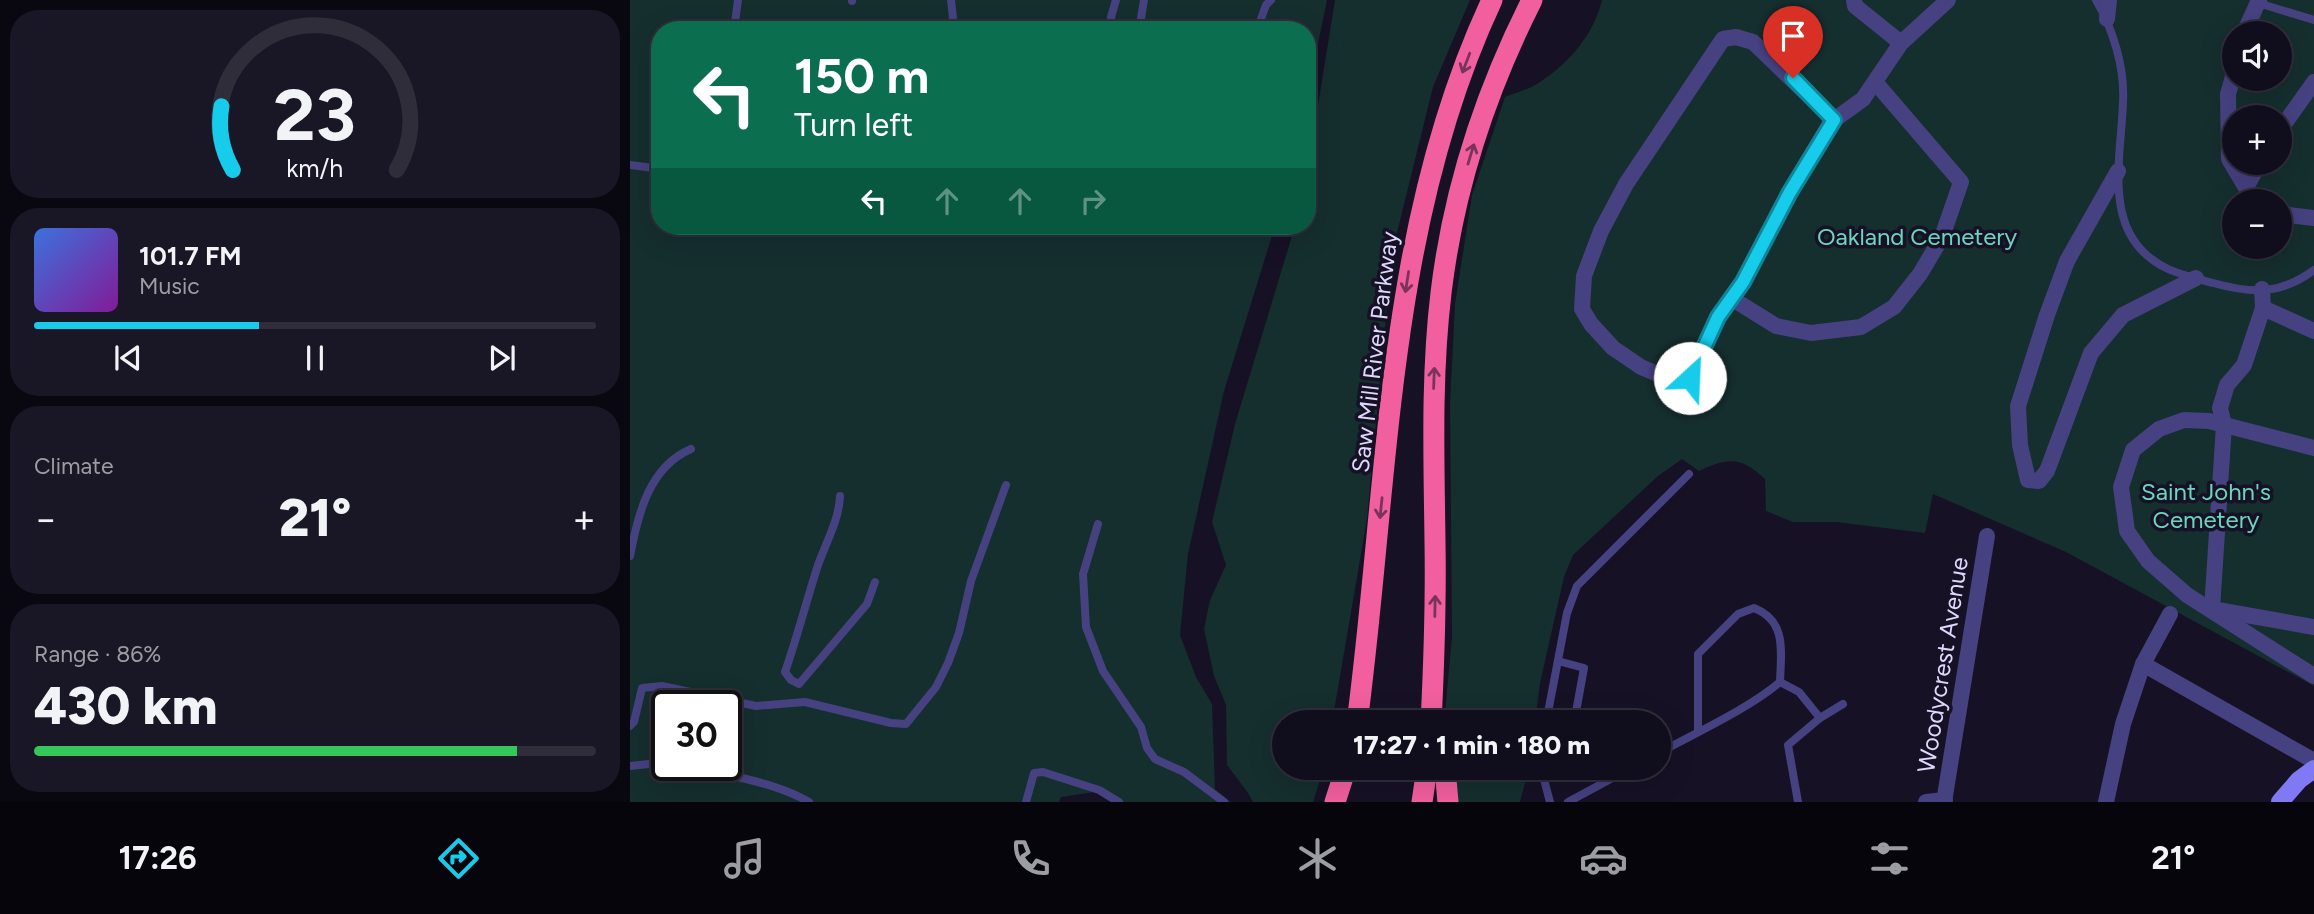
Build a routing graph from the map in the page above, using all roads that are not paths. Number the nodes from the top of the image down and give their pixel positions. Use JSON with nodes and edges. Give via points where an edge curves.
{"nodes":[{"id":1,"x":738,"y":0,"type":"edge"},
{"id":2,"x":951,"y":0,"type":"edge"},
{"id":3,"x":1116,"y":0,"type":"edge"},
{"id":4,"x":1144,"y":0,"type":"edge"},
{"id":5,"x":1271,"y":0,"type":"edge"},
{"id":6,"x":1492,"y":0,"type":"edge"},
{"id":7,"x":1532,"y":0,"type":"edge"},
{"id":8,"x":1854,"y":0,"type":"edge"},
{"id":9,"x":1948,"y":0,"type":"edge"},
{"id":10,"x":2096,"y":0,"type":"edge"},
{"id":11,"x":2109,"y":0,"type":"edge"},
{"id":12,"x":2259,"y":1,"type":"edge"},
{"id":13,"x":2107,"y":19,"type":"junction"},
{"id":14,"x":2314,"y":20,"type":"edge"},
{"id":15,"x":735,"y":21,"type":"edge"},
{"id":16,"x":952,"y":21,"type":"edge"},
{"id":17,"x":1111,"y":21,"type":"edge"},
{"id":18,"x":1140,"y":21,"type":"edge"},
{"id":19,"x":1260,"y":21,"type":"edge"},
{"id":20,"x":2250,"y":21,"type":"edge"},
{"id":21,"x":1901,"y":43,"type":"junction"},
{"id":22,"x":1875,"y":82,"type":"junction"},
{"id":23,"x":2314,"y":82,"type":"edge"},
{"id":24,"x":2229,"y":91,"type":"edge"},
{"id":25,"x":2292,"y":113,"type":"edge"},
{"id":26,"x":1834,"y":120,"type":"junction"},
{"id":27,"x":630,"y":165,"type":"edge"},
{"id":28,"x":651,"y":168,"type":"edge"},
{"id":29,"x":2118,"y":171,"type":"junction"},
{"id":30,"x":2253,"y":175,"type":"edge"},
{"id":31,"x":2246,"y":187,"type":"joint"},
{"id":32,"x":2292,"y":215,"type":"edge"},
{"id":33,"x":2314,"y":218,"type":"edge"},
{"id":34,"x":2314,"y":270,"type":"edge"},
{"id":35,"x":2196,"y":278,"type":"junction"},
{"id":36,"x":2262,"y":289,"type":"junction"},
{"id":37,"x":1731,"y":298,"type":"junction"},
{"id":38,"x":2263,"y":308,"type":"junction"},
{"id":39,"x":2314,"y":331,"type":"edge"},
{"id":40,"x":2224,"y":425,"type":"junction"},
{"id":41,"x":2314,"y":448,"type":"edge"},
{"id":42,"x":691,"y":449,"type":"dead end"},
{"id":43,"x":1689,"y":474,"type":"dead end"},
{"id":44,"x":1006,"y":485,"type":"dead end"},
{"id":45,"x":840,"y":496,"type":"dead end"},
{"id":46,"x":1098,"y":524,"type":"dead end"},
{"id":47,"x":1987,"y":536,"type":"dead end"},
{"id":48,"x":630,"y":556,"type":"edge"},
{"id":49,"x":875,"y":582,"type":"dead end"},
{"id":50,"x":2212,"y":609,"type":"junction"},
{"id":51,"x":2170,"y":614,"type":"dead end"},
{"id":52,"x":2314,"y":627,"type":"edge"},
{"id":53,"x":1435,"y":635,"type":"junction"},
{"id":54,"x":1558,"y":661,"type":"junction"},
{"id":55,"x":2143,"y":664,"type":"junction"},
{"id":56,"x":2314,"y":676,"type":"edge"},
{"id":57,"x":1780,"y":682,"type":"junction"},
{"id":58,"x":798,"y":684,"type":"junction"},
{"id":59,"x":800,"y":702,"type":"junction"},
{"id":60,"x":1843,"y":704,"type":"dead end"},
{"id":61,"x":1358,"y":710,"type":"edge"},
{"id":62,"x":1432,"y":710,"type":"edge"},
{"id":63,"x":1441,"y":710,"type":"edge"},
{"id":64,"x":1549,"y":710,"type":"edge"},
{"id":65,"x":1576,"y":710,"type":"edge"},
{"id":66,"x":1820,"y":718,"type":"junction"},
{"id":67,"x":630,"y":726,"type":"edge"},
{"id":68,"x":1698,"y":731,"type":"junction"},
{"id":69,"x":1671,"y":746,"type":"edge"},
{"id":70,"x":2314,"y":761,"type":"edge"},
{"id":71,"x":651,"y":764,"type":"edge"},
{"id":72,"x":630,"y":766,"type":"edge"},
{"id":73,"x":2314,"y":769,"type":"edge"},
{"id":74,"x":742,"y":778,"type":"edge"},
{"id":75,"x":1344,"y":780,"type":"edge"},
{"id":76,"x":1348,"y":780,"type":"edge"},
{"id":77,"x":1425,"y":780,"type":"edge"},
{"id":78,"x":1446,"y":780,"type":"edge"},
{"id":79,"x":1543,"y":780,"type":"edge"},
{"id":80,"x":1609,"y":780,"type":"edge"},
{"id":81,"x":1945,"y":801,"type":"edge"},
{"id":82,"x":809,"y":802,"type":"edge"},
{"id":83,"x":1026,"y":802,"type":"edge"},
{"id":84,"x":1119,"y":802,"type":"edge"},
{"id":85,"x":1224,"y":802,"type":"edge"},
{"id":86,"x":1335,"y":802,"type":"edge"},
{"id":87,"x":1345,"y":802,"type":"edge"},
{"id":88,"x":1422,"y":802,"type":"edge"},
{"id":89,"x":1448,"y":802,"type":"edge"},
{"id":90,"x":1550,"y":802,"type":"edge"},
{"id":91,"x":1568,"y":802,"type":"edge"},
{"id":92,"x":1798,"y":802,"type":"edge"},
{"id":93,"x":1926,"y":802,"type":"edge"},
{"id":94,"x":2106,"y":802,"type":"edge"},
{"id":95,"x":2280,"y":802,"type":"edge"}],
"edges":[{"from":1,"to":15,"type":"lane"},
{"from":2,"to":16,"type":"lane"},
{"from":3,"to":17,"type":"lane"},
{"from":4,"to":18,"type":"lane"},
{"from":5,"to":19,"type":"lane"},
{"from":6,"to":61,"type":"highway","name":"Saw Mill River Parkway","one_way":true,"via":[[1451,101],[1415,235],[1399,337]]},
{"from":53,"to":7,"type":"highway","one_way":true,"via":[[1434,385],[1441,291],[1471,153],[1501,68]]},
{"from":8,"to":21,"type":"street"},
{"from":9,"to":21,"type":"street"},
{"from":10,"to":13,"type":"lane"},
{"from":11,"to":13,"type":"street"},
{"from":12,"to":14,"type":"lane"},
{"from":12,"to":20,"type":"street"},
{"from":13,"to":29,"type":"lane","via":[[2118,53],[2124,99]]},
{"from":21,"to":22,"type":"street"},
{"from":22,"to":26,"type":"street","via":[[1863,99]]},
{"from":22,"to":37,"type":"street","via":[[1961,182],[1942,237],[1920,274],[1894,307],[1861,327],[1811,333],[1776,326]]},
{"from":23,"to":25,"type":"street"},
{"from":24,"to":31,"type":"street","via":[[2229,159]]},
{"from":26,"to":37,"type":"street"},
{"from":26,"to":37,"type":"street","via":[[1753,42],[1723,39],[1626,184],[1601,231],[1584,276],[1582,309],[1613,348],[1641,367],[1662,376],[1690,378]]},
{"from":27,"to":28,"type":"lane"},
{"from":29,"to":35,"type":"lane","via":[[2120,209],[2130,236],[2148,257]]},
{"from":29,"to":35,"type":"street","via":[[2067,261],[2018,407],[2028,480],[2039,481],[2047,471],[2091,353],[2123,315]]},
{"from":30,"to":31,"type":"street"},
{"from":32,"to":33,"type":"street"},
{"from":34,"to":36,"type":"lane","via":[[2299,281]]},
{"from":35,"to":36,"type":"lane","via":[[2245,291]]},
{"from":36,"to":38,"type":"street"},
{"from":38,"to":39,"type":"street"},
{"from":38,"to":40,"type":"street","via":[[2244,365],[2227,385],[2220,408]]},
{"from":40,"to":41,"type":"street"},
{"from":40,"to":50,"type":"street"},
{"from":40,"to":50,"type":"street","via":[[2184,419],[2159,429],[2133,450],[2121,486],[2127,531],[2148,561]]},
{"from":42,"to":48,"type":"lane","via":[[667,463],[653,485],[639,510]]},
{"from":43,"to":54,"type":"lane","via":[[1582,578],[1569,604]]},
{"from":44,"to":59,"type":"lane","via":[[971,581],[948,663],[936,687],[906,724]]},
{"from":45,"to":58,"type":"lane","via":[[840,509],[785,671]]},
{"from":46,"to":85,"type":"lane","via":[[1083,574],[1086,627],[1102,671],[1141,727],[1155,759],[1184,772]]},
{"from":47,"to":81,"type":"street","name":"Woodycrest Avenue"},
{"from":49,"to":58,"type":"lane","via":[[867,604]]},
{"from":50,"to":52,"type":"street"},
{"from":50,"to":56,"type":"street"},
{"from":51,"to":55,"type":"street"},
{"from":53,"to":62,"type":"highway"},
{"from":53,"to":63,"type":"highway"},
{"from":54,"to":64,"type":"lane"},
{"from":54,"to":65,"type":"lane","via":[[1584,668]]},
{"from":55,"to":70,"type":"street"},
{"from":55,"to":94,"type":"street","via":[[2123,724]]},
{"from":57,"to":66,"type":"lane","via":[[1799,692]]},
{"from":57,"to":68,"type":"lane"},
{"from":57,"to":68,"type":"lane","via":[[1779,630],[1768,614],[1754,608],[1738,614],[1698,654]]},
{"from":58,"to":59,"type":"lane"},
{"from":59,"to":67,"type":"lane","via":[[756,706],[662,685],[642,688]]},
{"from":60,"to":66,"type":"lane"},
{"from":66,"to":92,"type":"lane","via":[[1788,745]]},
{"from":68,"to":69,"type":"lane"},
{"from":71,"to":72,"type":"lane"},
{"from":73,"to":95,"type":"main road"},
{"from":74,"to":82,"type":"lane","via":[[765,782]]},
{"from":75,"to":86,"type":"highway"},
{"from":76,"to":87,"type":"highway"},
{"from":77,"to":88,"type":"highway"},
{"from":78,"to":89,"type":"highway"},
{"from":79,"to":90,"type":"lane"},
{"from":80,"to":91,"type":"lane"},
{"from":81,"to":93,"type":"street"},
{"from":83,"to":84,"type":"lane","via":[[1034,774],[1043,772],[1099,790]]}]}
